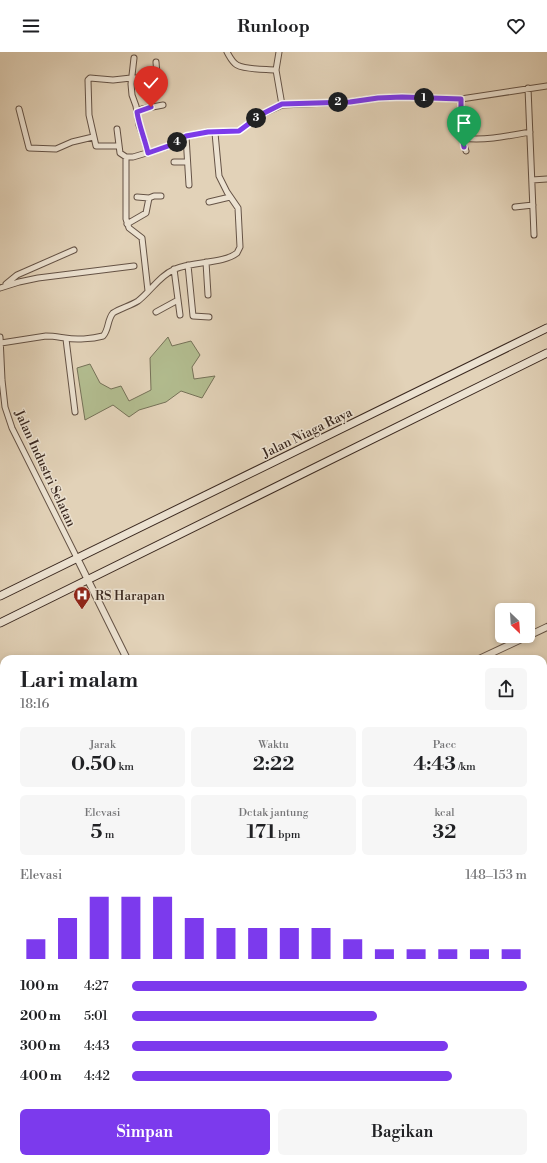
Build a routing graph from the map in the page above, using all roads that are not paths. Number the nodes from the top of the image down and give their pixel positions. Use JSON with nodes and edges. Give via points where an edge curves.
{"nodes":[{"id":1,"x":227,"y":52,"type":"edge"},
{"id":2,"x":279,"y":52,"type":"edge"},
{"id":3,"x":134,"y":58,"type":"dead end"},
{"id":4,"x":156,"y":62,"type":"dead end"},
{"id":5,"x":276,"y":70,"type":"junction"},
{"id":6,"x":131,"y":78,"type":"junction"},
{"id":7,"x":547,"y":86,"type":"edge"},
{"id":8,"x":528,"y":88,"type":"junction"},
{"id":9,"x":461,"y":99,"type":"junction"},
{"id":10,"x":282,"y":104,"type":"junction"},
{"id":11,"x":163,"y":105,"type":"dead end"},
{"id":12,"x":19,"y":108,"type":"dead end"},
{"id":13,"x":137,"y":112,"type":"junction"},
{"id":14,"x":117,"y":129,"type":"dead end"},
{"id":15,"x":530,"y":132,"type":"junction"},
{"id":16,"x":215,"y":133,"type":"junction"},
{"id":17,"x":186,"y":136,"type":"junction"},
{"id":18,"x":93,"y":138,"type":"junction"},
{"id":19,"x":462,"y":138,"type":"junction"},
{"id":20,"x":119,"y":146,"type":"junction"},
{"id":21,"x":466,"y":150,"type":"dead end"},
{"id":22,"x":148,"y":153,"type":"junction"},
{"id":23,"x":126,"y":157,"type":"junction"},
{"id":24,"x":174,"y":162,"type":"dead end"},
{"id":25,"x":187,"y":162,"type":"junction"},
{"id":26,"x":532,"y":180,"type":"junction"},
{"id":27,"x":547,"y":180,"type":"edge"},
{"id":28,"x":189,"y":185,"type":"dead end"},
{"id":29,"x":161,"y":196,"type":"dead end"},
{"id":30,"x":137,"y":197,"type":"dead end"},
{"id":31,"x":230,"y":197,"type":"junction"},
{"id":32,"x":148,"y":198,"type":"junction"},
{"id":33,"x":210,"y":202,"type":"dead end"},
{"id":34,"x":532,"y":205,"type":"junction"},
{"id":35,"x":515,"y":208,"type":"dead end"},
{"id":36,"x":127,"y":224,"type":"junction"},
{"id":37,"x":534,"y":235,"type":"dead end"},
{"id":38,"x":74,"y":250,"type":"dead end"},
{"id":39,"x":206,"y":262,"type":"junction"},
{"id":40,"x":188,"y":265,"type":"junction"},
{"id":41,"x":134,"y":266,"type":"dead end"},
{"id":42,"x":174,"y":269,"type":"junction"},
{"id":43,"x":2,"y":287,"type":"edge"},
{"id":44,"x":148,"y":291,"type":"junction"},
{"id":45,"x":208,"y":295,"type":"dead end"},
{"id":46,"x":178,"y":300,"type":"junction"},
{"id":47,"x":156,"y":312,"type":"dead end"},
{"id":48,"x":180,"y":315,"type":"dead end"},
{"id":49,"x":209,"y":317,"type":"dead end"},
{"id":50,"x":547,"y":328,"type":"edge"},
{"id":51,"x":0,"y":337,"type":"edge"},
{"id":52,"x":66,"y":339,"type":"junction"},
{"id":53,"x":1,"y":347,"type":"edge"},
{"id":54,"x":547,"y":353,"type":"edge"},
{"id":55,"x":75,"y":412,"type":"dead end"},
{"id":56,"x":77,"y":558,"type":"junction"},
{"id":57,"x":88,"y":580,"type":"junction"},
{"id":58,"x":0,"y":596,"type":"edge"},
{"id":59,"x":0,"y":623,"type":"edge"},
{"id":60,"x":547,"y":627,"type":"edge"},
{"id":61,"x":535,"y":633,"type":"edge"},
{"id":62,"x":513,"y":643,"type":"edge"},
{"id":63,"x":125,"y":655,"type":"edge"},
{"id":64,"x":488,"y":655,"type":"edge"}],
"edges":[{"from":1,"to":5,"type":"street","via":[[238,66]]},
{"from":2,"to":5,"type":"street"},
{"from":3,"to":6,"type":"street"},
{"from":4,"to":6,"type":"street","via":[[155,77]]},
{"from":5,"to":10,"type":"street"},
{"from":6,"to":13,"type":"street"},
{"from":6,"to":18,"type":"street","via":[[88,80],[89,115]]},
{"from":7,"to":8,"type":"street"},
{"from":8,"to":9,"type":"street"},
{"from":8,"to":15,"type":"street"},
{"from":9,"to":10,"type":"street","via":[[402,97]]},
{"from":9,"to":19,"type":"street"},
{"from":10,"to":16,"type":"street","via":[[262,114],[239,131]]},
{"from":11,"to":13,"type":"street"},
{"from":12,"to":18,"type":"street","via":[[29,148],[56,149],[72,142]]},
{"from":13,"to":22,"type":"street"},
{"from":14,"to":20,"type":"street"},
{"from":15,"to":19,"type":"street","via":[[496,138]]},
{"from":15,"to":26,"type":"street"},
{"from":16,"to":17,"type":"street"},
{"from":16,"to":31,"type":"street","via":[[220,176]]},
{"from":17,"to":22,"type":"street","via":[[174,144]]},
{"from":17,"to":25,"type":"street"},
{"from":18,"to":20,"type":"street","via":[[96,146]]},
{"from":19,"to":21,"type":"street"},
{"from":20,"to":23,"type":"street","via":[[120,153]]},
{"from":22,"to":23,"type":"street"},
{"from":23,"to":36,"type":"street"},
{"from":24,"to":25,"type":"street"},
{"from":25,"to":28,"type":"street"},
{"from":26,"to":27,"type":"street"},
{"from":26,"to":34,"type":"street"},
{"from":29,"to":32,"type":"street"},
{"from":30,"to":32,"type":"street"},
{"from":31,"to":33,"type":"street"},
{"from":31,"to":39,"type":"street","via":[[238,208],[240,247],[235,254]]},
{"from":32,"to":36,"type":"street","via":[[146,213]]},
{"from":34,"to":35,"type":"street"},
{"from":34,"to":37,"type":"street"},
{"from":36,"to":44,"type":"street","via":[[142,238]]},
{"from":38,"to":43,"type":"street","via":[[17,275]]},
{"from":39,"to":40,"type":"street"},
{"from":39,"to":45,"type":"street"},
{"from":40,"to":42,"type":"street"},
{"from":40,"to":49,"type":"street","via":[[193,316]]},
{"from":41,"to":43,"type":"street","via":[[38,278]]},
{"from":42,"to":44,"type":"street"},
{"from":42,"to":46,"type":"street"},
{"from":44,"to":52,"type":"street","via":[[138,301],[110,316],[103,336]]},
{"from":46,"to":47,"type":"street"},
{"from":46,"to":48,"type":"street"},
{"from":50,"to":56,"type":"main road","name":"Jalan Niaga Raya"},
{"from":51,"to":53,"type":"street","name":"Jalan Industri Selatan"},
{"from":52,"to":53,"type":"street","via":[[46,336]]},
{"from":52,"to":55,"type":"street"},
{"from":53,"to":56,"type":"street","name":"Jalan Industri Selatan","via":[[5,407],[12,428]]},
{"from":54,"to":57,"type":"main road"},
{"from":56,"to":57,"type":"street"},
{"from":56,"to":58,"type":"main road","name":"Jalan Niaga Raya"},
{"from":57,"to":59,"type":"main road"},
{"from":57,"to":63,"type":"street"},
{"from":60,"to":61,"type":"street"},
{"from":62,"to":64,"type":"street"}]}
